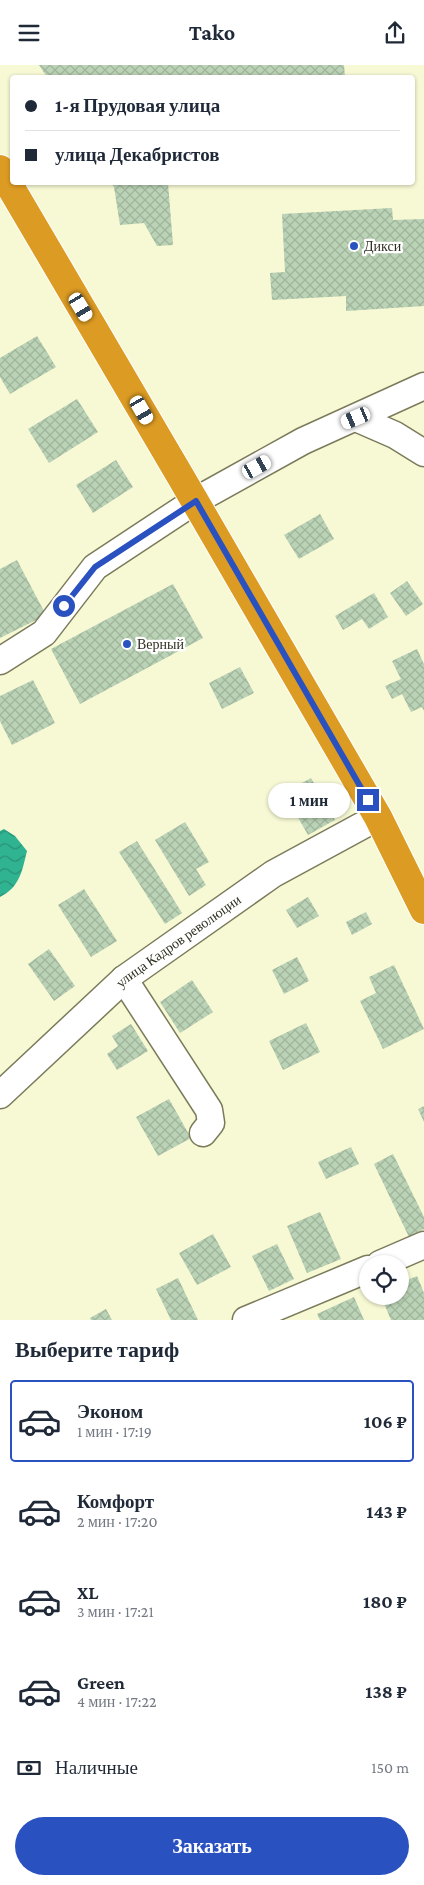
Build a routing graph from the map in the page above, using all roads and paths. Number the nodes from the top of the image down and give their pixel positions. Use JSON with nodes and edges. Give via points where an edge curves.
{"nodes":[{"id":1,"x":0,"y":169,"type":"edge"},
{"id":2,"x":424,"y":386,"type":"edge"},
{"id":3,"x":356,"y":418,"type":"junction"},
{"id":4,"x":424,"y":453,"type":"edge"},
{"id":5,"x":196,"y":501,"type":"junction"},
{"id":6,"x":0,"y":661,"type":"edge"},
{"id":7,"x":378,"y":817,"type":"junction"},
{"id":8,"x":424,"y":910,"type":"edge"},
{"id":9,"x":124,"y":979,"type":"junction"},
{"id":10,"x":0,"y":1095,"type":"edge"},
{"id":11,"x":203,"y":1133,"type":"dead end"},
{"id":12,"x":424,"y":1245,"type":"edge"},
{"id":13,"x":401,"y":1255,"type":"edge"},
{"id":14,"x":359,"y":1273,"type":"edge"},
{"id":15,"x":246,"y":1320,"type":"edge"}],
"edges":[{"from":1,"to":5,"type":"highway"},
{"from":2,"to":3,"type":"street"},
{"from":3,"to":4,"type":"street","via":[[395,435]]},
{"from":3,"to":5,"type":"street","via":[[303,441]]},
{"from":5,"to":6,"type":"street","via":[[95,567],[44,633]]},
{"from":5,"to":7,"type":"highway"},
{"from":7,"to":8,"type":"highway"},
{"from":7,"to":9,"type":"street","name":"улица Кадров революции","via":[[273,874]]},
{"from":9,"to":10,"type":"street","name":"улица Кадров революции"},
{"from":9,"to":11,"type":"street","via":[[209,1110],[211,1123]]},
{"from":12,"to":13,"type":"street"},
{"from":14,"to":15,"type":"street"}]}
